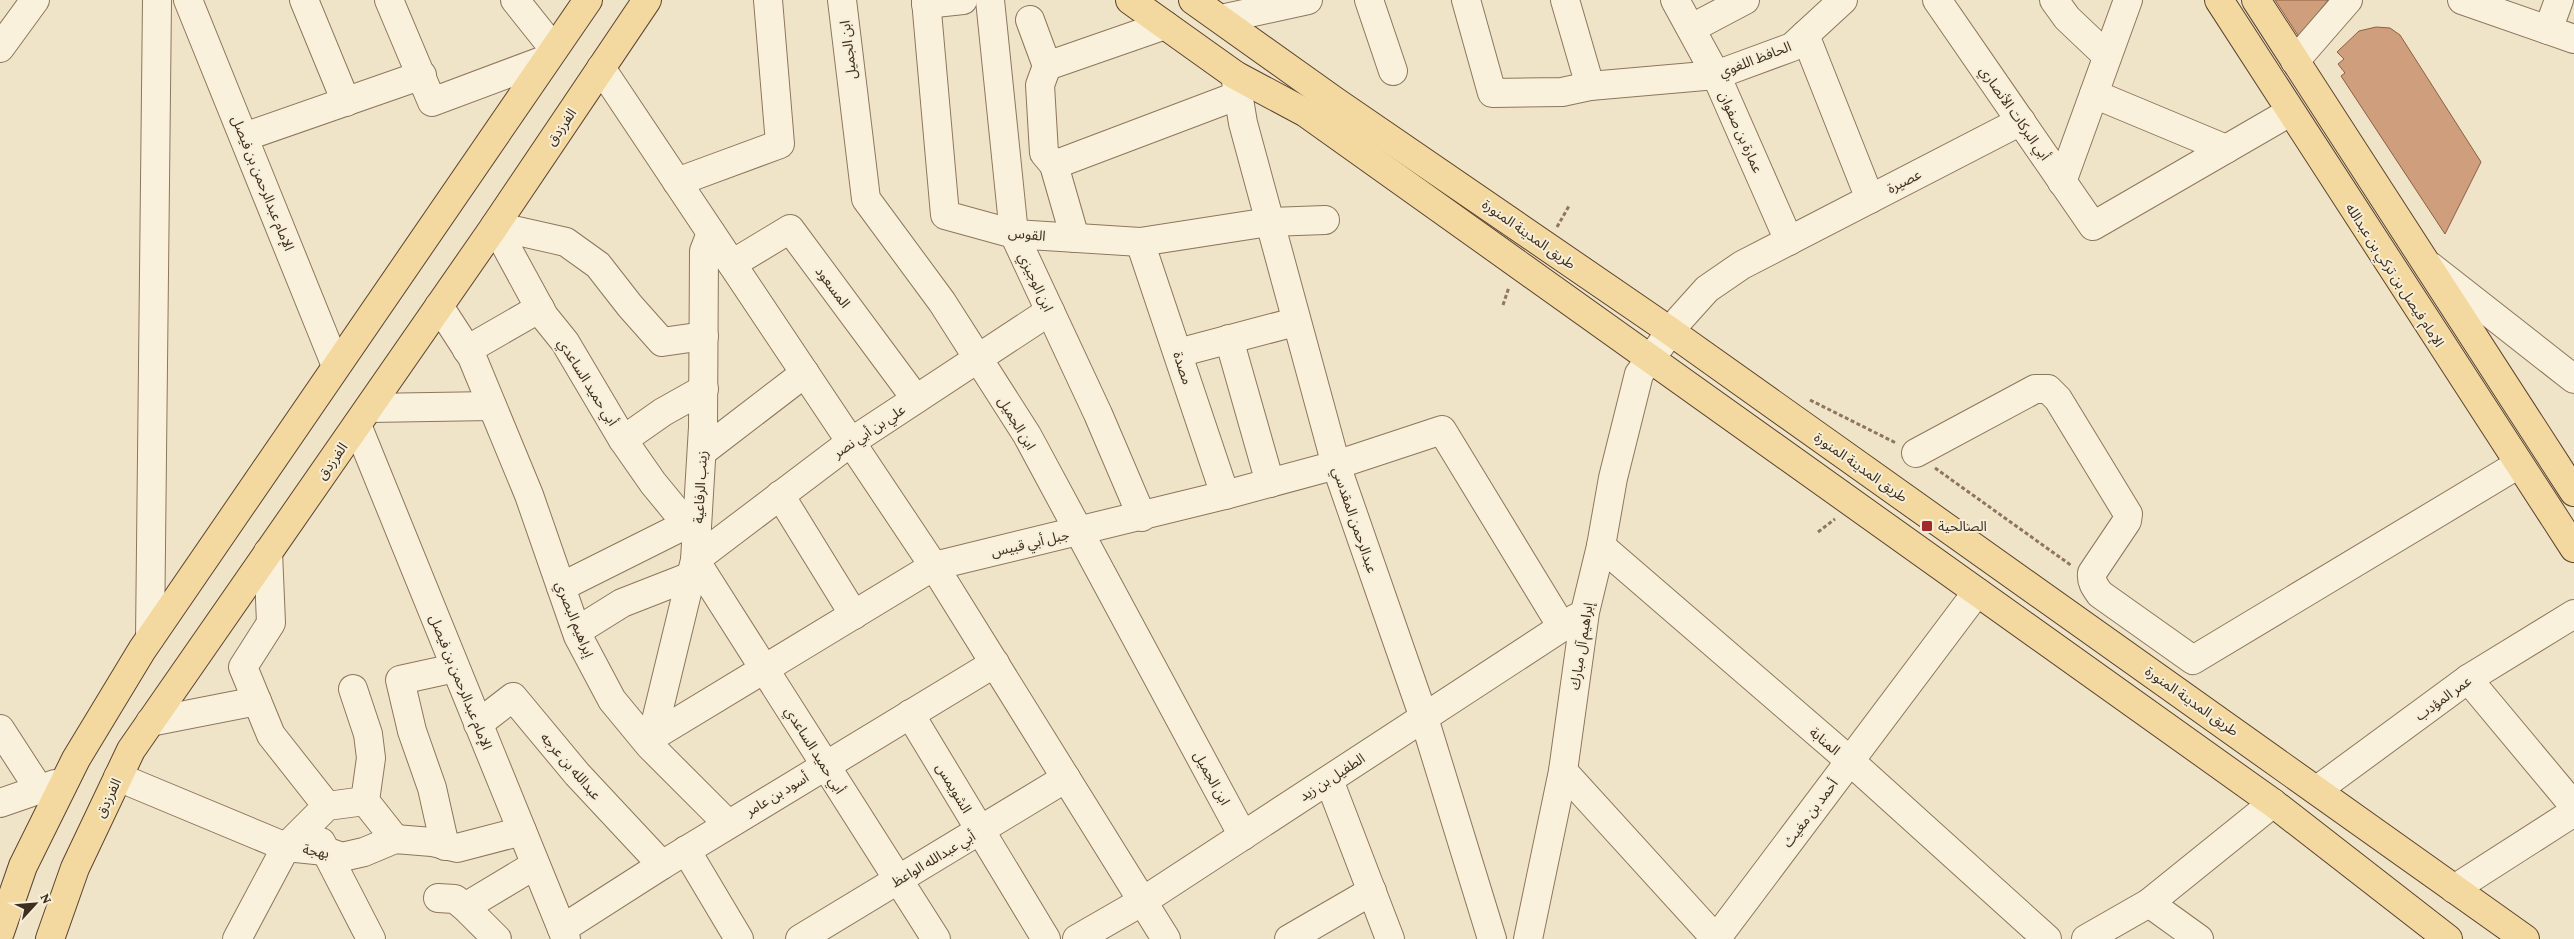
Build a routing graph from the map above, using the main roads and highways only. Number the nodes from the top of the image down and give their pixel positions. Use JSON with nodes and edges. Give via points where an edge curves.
{"nodes":[{"id":1,"x":588,"y":0,"type":"edge"},
{"id":2,"x":646,"y":0,"type":"edge"},
{"id":3,"x":1130,"y":0,"type":"edge"},
{"id":4,"x":1193,"y":0,"type":"edge"},
{"id":5,"x":2218,"y":0,"type":"edge"},
{"id":6,"x":2256,"y":0,"type":"edge"},
{"id":7,"x":2574,"y":492,"type":"edge"},
{"id":8,"x":2574,"y":548,"type":"edge"},
{"id":9,"x":0,"y":932,"type":"edge"},
{"id":10,"x":50,"y":939,"type":"edge"},
{"id":11,"x":2448,"y":939,"type":"edge"},
{"id":12,"x":2525,"y":939,"type":"edge"}],
"edges":[{"from":1,"to":9,"type":"main road","via":[[150,638],[66,780],[23,866]]},
{"from":2,"to":10,"type":"main road","name":"الفرزدق","via":[[495,226],[131,750],[75,868]]},
{"from":3,"to":11,"type":"main road","via":[[1237,85],[1306,114],[1650,358],[2273,803]]},
{"from":4,"to":12,"type":"main road","name":"طريق المدينة المنورة","via":[[1670,331]]},
{"from":5,"to":8,"type":"main road","name":"الإمام فيصل بن تركي بن عبدالله"},
{"from":6,"to":7,"type":"main road"}]}
